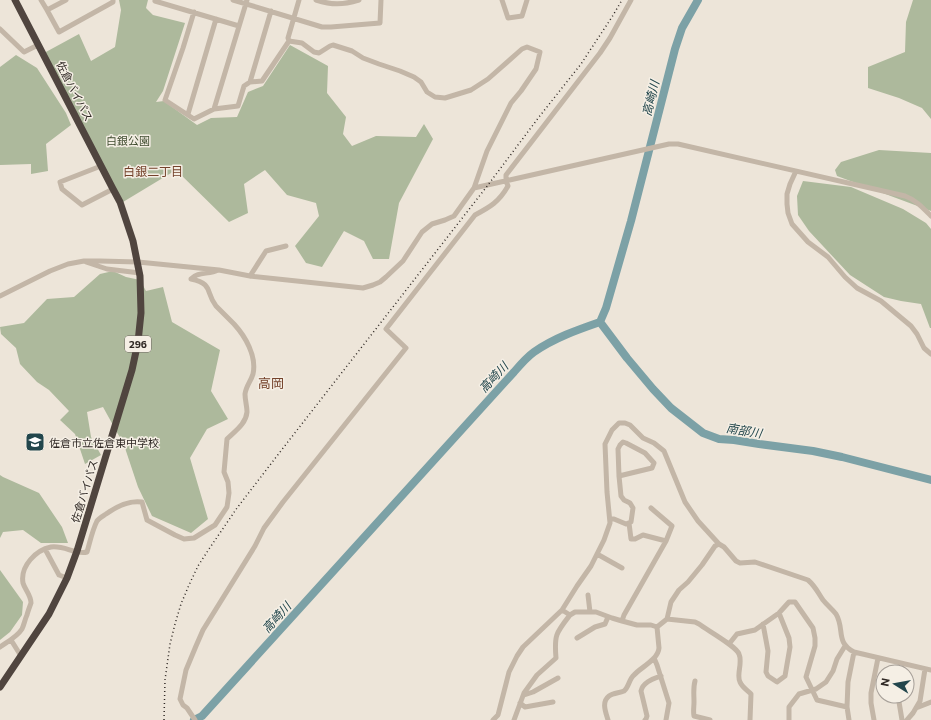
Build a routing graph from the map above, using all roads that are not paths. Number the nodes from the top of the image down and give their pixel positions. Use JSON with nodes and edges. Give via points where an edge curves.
{"nodes":[{"id":1,"x":15,"y":0,"type":"edge"},
{"id":2,"x":41,"y":0,"type":"edge"},
{"id":3,"x":66,"y":0,"type":"edge"},
{"id":4,"x":112,"y":0,"type":"edge"},
{"id":5,"x":156,"y":0,"type":"edge"},
{"id":6,"x":232,"y":0,"type":"edge"},
{"id":7,"x":300,"y":0,"type":"edge"},
{"id":8,"x":316,"y":0,"type":"edge"},
{"id":9,"x":359,"y":0,"type":"edge"},
{"id":10,"x":381,"y":0,"type":"edge"},
{"id":11,"x":502,"y":0,"type":"edge"},
{"id":12,"x":527,"y":0,"type":"edge"},
{"id":13,"x":631,"y":0,"type":"edge"},
{"id":14,"x":246,"y":2,"type":"edge"},
{"id":15,"x":47,"y":10,"type":"junction"},
{"id":16,"x":194,"y":12,"type":"junction"},
{"id":17,"x":271,"y":12,"type":"junction"},
{"id":18,"x":294,"y":18,"type":"junction"},
{"id":19,"x":216,"y":19,"type":"junction"},
{"id":20,"x":239,"y":26,"type":"junction"},
{"id":21,"x":0,"y":29,"type":"edge"},
{"id":22,"x":289,"y":41,"type":"junction"},
{"id":23,"x":38,"y":45,"type":"junction"},
{"id":24,"x":250,"y":82,"type":"junction"},
{"id":25,"x":214,"y":109,"type":"junction"},
{"id":26,"x":188,"y":114,"type":"junction"},
{"id":27,"x":101,"y":166,"type":"junction"},
{"id":28,"x":796,"y":171,"type":"junction"},
{"id":29,"x":506,"y":181,"type":"junction"},
{"id":30,"x":474,"y":188,"type":"junction"},
{"id":31,"x":113,"y":189,"type":"junction"},
{"id":32,"x":931,"y":216,"type":"edge"},
{"id":33,"x":286,"y":246,"type":"dead end"},
{"id":34,"x":84,"y":261,"type":"junction"},
{"id":35,"x":138,"y":262,"type":"junction"},
{"id":36,"x":219,"y":270,"type":"junction"},
{"id":37,"x":140,"y":273,"type":"junction"},
{"id":38,"x":250,"y":276,"type":"junction"},
{"id":39,"x":0,"y":296,"type":"edge"},
{"id":40,"x":931,"y":354,"type":"edge"},
{"id":41,"x":619,"y":476,"type":"junction"},
{"id":42,"x":651,"y":508,"type":"dead end"},
{"id":43,"x":610,"y":518,"type":"junction"},
{"id":44,"x":629,"y":523,"type":"junction"},
{"id":45,"x":666,"y":541,"type":"junction"},
{"id":46,"x":718,"y":544,"type":"junction"},
{"id":47,"x":45,"y":549,"type":"junction"},
{"id":48,"x":77,"y":551,"type":"junction"},
{"id":49,"x":597,"y":554,"type":"junction"},
{"id":50,"x":622,"y":568,"type":"dead end"},
{"id":51,"x":67,"y":578,"type":"junction"},
{"id":52,"x":588,"y":595,"type":"dead end"},
{"id":53,"x":562,"y":610,"type":"junction"},
{"id":54,"x":590,"y":612,"type":"junction"},
{"id":55,"x":779,"y":613,"type":"junction"},
{"id":56,"x":570,"y":615,"type":"junction"},
{"id":57,"x":608,"y":617,"type":"junction"},
{"id":58,"x":667,"y":619,"type":"junction"},
{"id":59,"x":622,"y":621,"type":"junction"},
{"id":60,"x":763,"y":624,"type":"junction"},
{"id":61,"x":656,"y":627,"type":"junction"},
{"id":62,"x":577,"y":638,"type":"dead end"},
{"id":63,"x":11,"y":640,"type":"junction"},
{"id":64,"x":729,"y":644,"type":"junction"},
{"id":65,"x":0,"y":646,"type":"edge"},
{"id":66,"x":845,"y":646,"type":"junction"},
{"id":67,"x":854,"y":652,"type":"junction"},
{"id":68,"x":21,"y":656,"type":"junction"},
{"id":69,"x":654,"y":658,"type":"junction"},
{"id":70,"x":878,"y":658,"type":"junction"},
{"id":71,"x":902,"y":664,"type":"edge"},
{"id":72,"x":915,"y":667,"type":"edge"},
{"id":73,"x":928,"y":670,"type":"edge"},
{"id":74,"x":661,"y":676,"type":"junction"},
{"id":75,"x":558,"y":678,"type":"dead end"},
{"id":76,"x":695,"y":681,"type":"dead end"},
{"id":77,"x":0,"y":687,"type":"edge"},
{"id":78,"x":812,"y":690,"type":"junction"},
{"id":79,"x":524,"y":695,"type":"junction"},
{"id":80,"x":553,"y":702,"type":"dead end"},
{"id":81,"x":931,"y":702,"type":"edge"},
{"id":82,"x":520,"y":704,"type":"junction"},
{"id":83,"x":899,"y":704,"type":"edge"},
{"id":84,"x":847,"y":707,"type":"junction"},
{"id":85,"x":916,"y":708,"type":"junction"},
{"id":86,"x":195,"y":720,"type":"edge"},
{"id":87,"x":493,"y":720,"type":"edge"},
{"id":88,"x":514,"y":720,"type":"edge"},
{"id":89,"x":608,"y":720,"type":"edge"},
{"id":90,"x":644,"y":720,"type":"edge"},
{"id":91,"x":666,"y":720,"type":"edge"},
{"id":92,"x":710,"y":720,"type":"edge"},
{"id":93,"x":750,"y":720,"type":"edge"},
{"id":94,"x":790,"y":720,"type":"edge"},
{"id":95,"x":849,"y":720,"type":"edge"},
{"id":96,"x":874,"y":720,"type":"edge"},
{"id":97,"x":902,"y":720,"type":"edge"},
{"id":98,"x":907,"y":720,"type":"edge"}],
"edges":[{"from":1,"to":23,"type":"highway","name":"佐倉バイパス","number":"296"},
{"from":2,"to":15,"type":"street"},
{"from":3,"to":15,"type":"street"},
{"from":4,"to":15,"type":"street","via":[[113,2],[59,32]]},
{"from":5,"to":16,"type":"street"},
{"from":6,"to":14,"type":"street"},
{"from":7,"to":18,"type":"street"},
{"from":8,"to":9,"type":"street","via":[[338,4]]},
{"from":10,"to":18,"type":"street","via":[[380,23],[322,27]]},
{"from":11,"to":12,"type":"street","via":[[508,18],[522,16]]},
{"from":13,"to":29,"type":"street","via":[[600,53],[506,175]]},
{"from":14,"to":17,"type":"street"},
{"from":14,"to":20,"type":"street"},
{"from":16,"to":19,"type":"street"},
{"from":16,"to":26,"type":"street","via":[[165,100]]},
{"from":17,"to":18,"type":"street"},
{"from":17,"to":24,"type":"street"},
{"from":18,"to":22,"type":"street"},
{"from":19,"to":20,"type":"street"},
{"from":19,"to":26,"type":"street"},
{"from":20,"to":25,"type":"street"},
{"from":21,"to":23,"type":"street","via":[[24,52]]},
{"from":22,"to":24,"type":"street","via":[[262,81]]},
{"from":22,"to":30,"type":"street","via":[[302,43],[314,52],[333,45],[352,51],[414,77],[421,82],[427,92],[435,97],[445,98],[472,90],[522,49],[527,47],[540,52],[536,69],[511,103],[487,151]]},
{"from":23,"to":27,"type":"highway","name":"佐倉バイパス","number":"296"},
{"from":24,"to":25,"type":"street","via":[[244,86],[238,106]]},
{"from":25,"to":26,"type":"street","via":[[194,119]]},
{"from":27,"to":31,"type":"highway","name":"佐倉バイパス","number":"296"},
{"from":27,"to":31,"type":"street","via":[[60,182],[62,189],[82,205]]},
{"from":28,"to":29,"type":"street","via":[[669,144]]},
{"from":28,"to":32,"type":"street","via":[[905,196],[918,203]]},
{"from":28,"to":40,"type":"street","via":[[786,204],[792,224],[857,288],[881,301],[911,326],[924,348]]},
{"from":29,"to":30,"type":"street"},
{"from":29,"to":86,"type":"street","via":[[508,186],[503,195],[475,215],[386,328],[406,348],[264,528],[207,624],[186,670],[180,699]]},
{"from":30,"to":38,"type":"street","via":[[454,216],[432,224],[422,232],[403,261],[380,282],[373,285],[363,288]]},
{"from":31,"to":35,"type":"highway","name":"佐倉バイパス","number":"296","via":[[120,202]]},
{"from":33,"to":38,"type":"street","via":[[266,251]]},
{"from":34,"to":35,"type":"street"},
{"from":34,"to":37,"type":"street","via":[[107,269]]},
{"from":34,"to":39,"type":"street","via":[[50,271]]},
{"from":35,"to":36,"type":"street"},
{"from":35,"to":37,"type":"highway","name":"佐倉バイパス","number":"296"},
{"from":36,"to":38,"type":"street"},
{"from":36,"to":48,"type":"street","via":[[201,273],[190,279],[204,284],[216,306],[241,333],[251,351],[254,363],[253,374],[245,395],[246,420],[227,438],[224,472],[229,493],[227,507],[215,525],[194,538],[184,539],[147,520],[142,502],[129,502],[118,506],[98,520],[88,552]]},
{"from":37,"to":48,"type":"highway","name":"佐倉バイパス","number":"296","via":[[141,313],[132,370]]},
{"from":41,"to":41,"type":"street","via":[[618,449],[623,442],[645,453],[654,463],[652,468]]},
{"from":41,"to":44,"type":"street","via":[[621,496],[633,508]]},
{"from":42,"to":45,"type":"street","via":[[672,526]]},
{"from":43,"to":44,"type":"street"},
{"from":43,"to":46,"type":"street","via":[[605,444],[612,430],[619,423],[625,423],[664,451],[685,502]]},
{"from":43,"to":49,"type":"street"},
{"from":44,"to":45,"type":"street","via":[[631,539],[643,535]]},
{"from":45,"to":59,"type":"street"},
{"from":46,"to":58,"type":"street","via":[[679,590],[671,602]]},
{"from":46,"to":66,"type":"street","via":[[740,563],[754,562],[808,580],[813,584],[836,615]]},
{"from":47,"to":48,"type":"street","via":[[59,547]]},
{"from":47,"to":51,"type":"street","via":[[59,575]]},
{"from":47,"to":63,"type":"street","via":[[36,554],[25,567],[23,582],[30,603],[21,630]]},
{"from":48,"to":51,"type":"highway","name":"佐倉バイパス","number":"296"},
{"from":49,"to":50,"type":"street"},
{"from":49,"to":53,"type":"street"},
{"from":51,"to":68,"type":"highway","name":"佐倉バイパス","number":"296","via":[[49,614]]},
{"from":52,"to":54,"type":"street"},
{"from":53,"to":56,"type":"street"},
{"from":53,"to":87,"type":"street","via":[[523,647],[517,656],[509,672],[498,715]]},
{"from":54,"to":56,"type":"street","via":[[575,612]]},
{"from":54,"to":57,"type":"street"},
{"from":55,"to":60,"type":"street"},
{"from":55,"to":60,"type":"street","via":[[790,647],[785,676],[777,682],[766,672],[768,651]]},
{"from":55,"to":78,"type":"street","via":[[789,602],[795,602],[813,628],[815,646],[806,677]]},
{"from":56,"to":79,"type":"street","via":[[557,633],[556,658],[537,675]]},
{"from":57,"to":59,"type":"street"},
{"from":57,"to":62,"type":"street","via":[[605,624],[594,627]]},
{"from":58,"to":61,"type":"street"},
{"from":58,"to":64,"type":"street","via":[[694,622]]},
{"from":59,"to":61,"type":"street"},
{"from":60,"to":64,"type":"street","via":[[755,630],[737,634]]},
{"from":61,"to":69,"type":"street","via":[[659,651]]},
{"from":63,"to":65,"type":"street"},
{"from":63,"to":68,"type":"street"},
{"from":64,"to":93,"type":"street","via":[[740,656],[740,683],[751,694]]},
{"from":66,"to":67,"type":"street"},
{"from":66,"to":78,"type":"street","via":[[826,682]]},
{"from":67,"to":70,"type":"street"},
{"from":67,"to":84,"type":"street","via":[[848,682]]},
{"from":68,"to":77,"type":"highway","name":"佐倉バイパス","number":"296"},
{"from":69,"to":74,"type":"street"},
{"from":69,"to":89,"type":"street","via":[[634,674],[627,688],[609,696],[605,703]]},
{"from":70,"to":71,"type":"street"},
{"from":70,"to":96,"type":"street","via":[[871,694]]},
{"from":72,"to":73,"type":"street"},
{"from":73,"to":85,"type":"street"},
{"from":74,"to":90,"type":"street","via":[[652,679],[642,688],[647,716]]},
{"from":74,"to":91,"type":"street","via":[[669,703]]},
{"from":75,"to":79,"type":"street"},
{"from":76,"to":92,"type":"street","via":[[694,716]]},
{"from":78,"to":84,"type":"street","via":[[817,700]]},
{"from":78,"to":94,"type":"street","via":[[799,694],[789,707]]},
{"from":79,"to":82,"type":"street"},
{"from":80,"to":82,"type":"street","via":[[526,707]]},
{"from":81,"to":85,"type":"street"},
{"from":82,"to":88,"type":"street"},
{"from":83,"to":97,"type":"street"},
{"from":84,"to":95,"type":"street"},
{"from":85,"to":98,"type":"street"}]}
